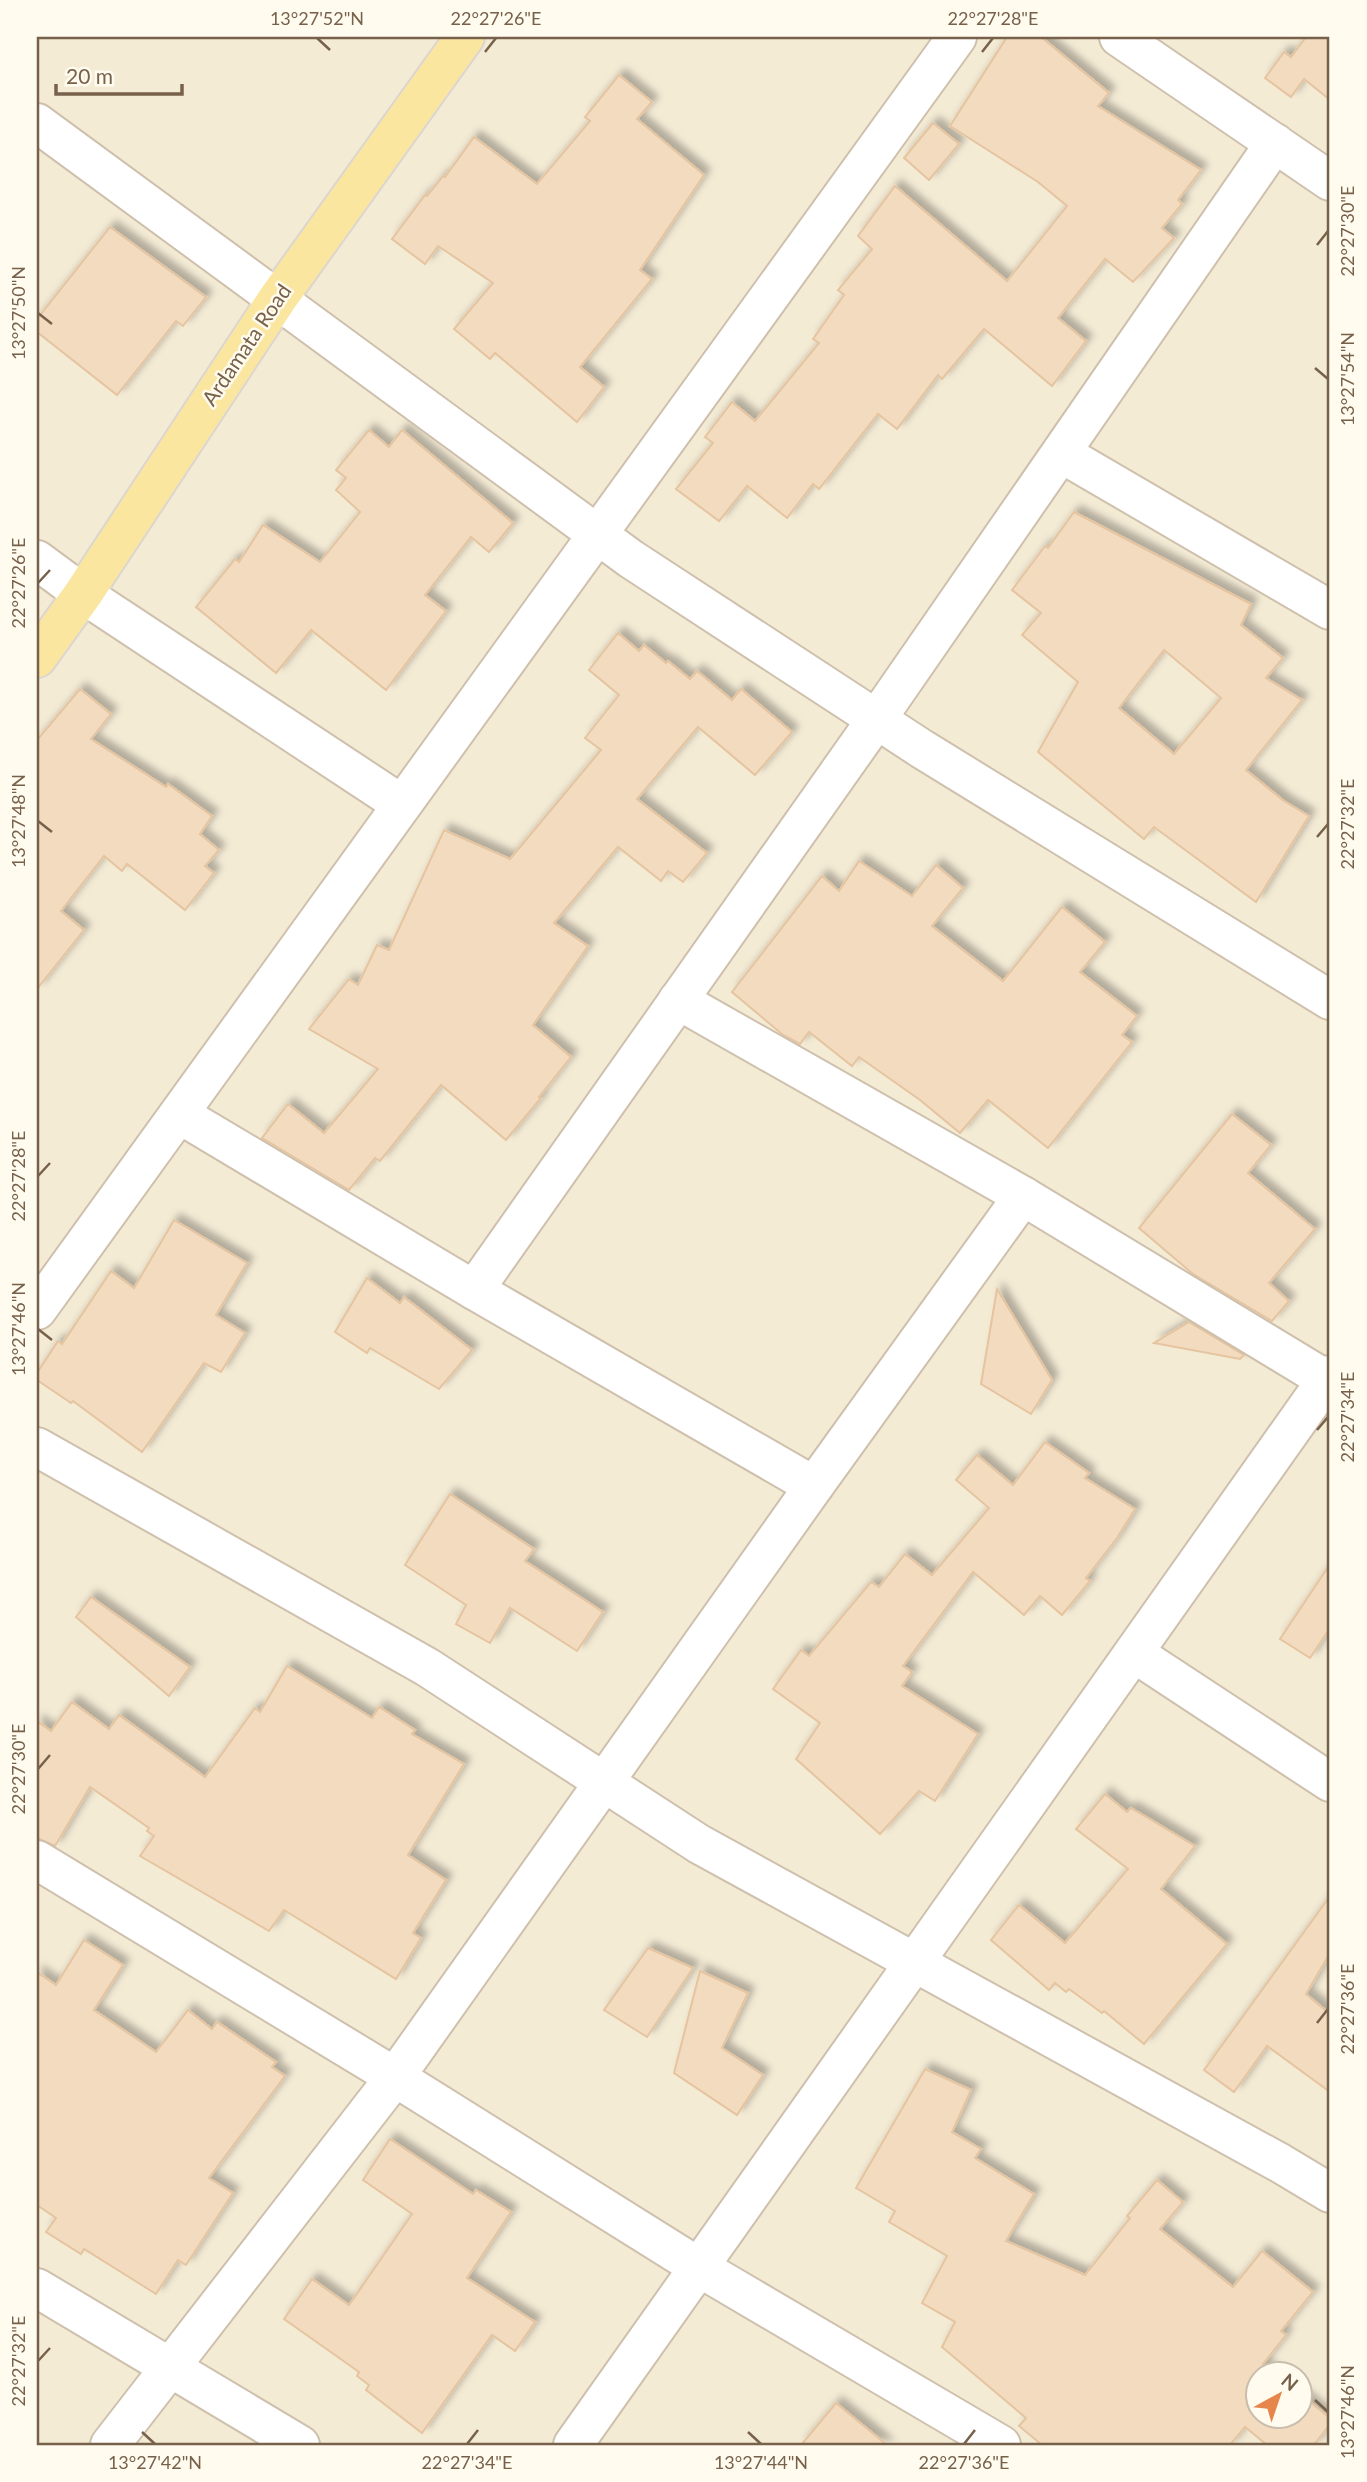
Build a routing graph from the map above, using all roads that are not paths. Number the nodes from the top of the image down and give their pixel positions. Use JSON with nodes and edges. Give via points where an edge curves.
{"nodes":[{"id":1,"x":465,"y":37,"type":"edge"},
{"id":2,"x":957,"y":37,"type":"edge"},
{"id":3,"x":1119,"y":37,"type":"edge"},
{"id":4,"x":37,"y":123,"type":"edge"},
{"id":5,"x":1275,"y":143,"type":"junction"},
{"id":6,"x":1330,"y":181,"type":"edge"},
{"id":7,"x":278,"y":298,"type":"junction"},
{"id":8,"x":1061,"y":453,"type":"junction"},
{"id":9,"x":596,"y":533,"type":"junction"},
{"id":10,"x":37,"y":560,"type":"edge"},
{"id":11,"x":83,"y":594,"type":"junction"},
{"id":12,"x":1330,"y":610,"type":"edge"},
{"id":13,"x":37,"y":658,"type":"edge"},
{"id":14,"x":876,"y":720,"type":"junction"},
{"id":15,"x":401,"y":804,"type":"junction"},
{"id":16,"x":678,"y":1000,"type":"junction"},
{"id":17,"x":1330,"y":1000,"type":"edge"},
{"id":18,"x":179,"y":1114,"type":"junction"},
{"id":19,"x":1023,"y":1196,"type":"junction"},
{"id":20,"x":474,"y":1290,"type":"junction"},
{"id":21,"x":37,"y":1310,"type":"edge"},
{"id":22,"x":1329,"y":1379,"type":"edge"},
{"id":23,"x":37,"y":1447,"type":"edge"},
{"id":24,"x":814,"y":1486,"type":"junction"},
{"id":25,"x":1134,"y":1653,"type":"junction"},
{"id":26,"x":1330,"y":1782,"type":"edge"},
{"id":27,"x":605,"y":1783,"type":"junction"},
{"id":28,"x":37,"y":1860,"type":"edge"},
{"id":29,"x":913,"y":1963,"type":"junction"},
{"id":30,"x":395,"y":2077,"type":"junction"},
{"id":31,"x":1330,"y":2193,"type":"edge"},
{"id":32,"x":700,"y":2268,"type":"junction"},
{"id":33,"x":37,"y":2288,"type":"edge"},
{"id":34,"x":170,"y":2367,"type":"junction"},
{"id":35,"x":110,"y":2445,"type":"edge"},
{"id":36,"x":300,"y":2445,"type":"edge"},
{"id":37,"x":573,"y":2445,"type":"edge"},
{"id":38,"x":1001,"y":2445,"type":"edge"}],
"edges":[{"from":1,"to":7,"type":"main road","name":"Ardamata Road"},
{"from":2,"to":9,"type":"street"},
{"from":3,"to":5,"type":"street"},
{"from":4,"to":7,"type":"street"},
{"from":5,"to":6,"type":"street"},
{"from":5,"to":8,"type":"street"},
{"from":7,"to":9,"type":"street"},
{"from":7,"to":11,"type":"main road","name":"Ardamata Road"},
{"from":8,"to":12,"type":"street"},
{"from":8,"to":14,"type":"street"},
{"from":9,"to":14,"type":"street"},
{"from":9,"to":15,"type":"street"},
{"from":10,"to":11,"type":"street"},
{"from":11,"to":13,"type":"main road","name":"Ardamata Road"},
{"from":11,"to":15,"type":"street"},
{"from":14,"to":16,"type":"street"},
{"from":14,"to":17,"type":"street"},
{"from":15,"to":18,"type":"street"},
{"from":16,"to":19,"type":"street"},
{"from":16,"to":20,"type":"street"},
{"from":18,"to":20,"type":"street"},
{"from":18,"to":21,"type":"street"},
{"from":19,"to":22,"type":"street"},
{"from":19,"to":24,"type":"street"},
{"from":20,"to":24,"type":"street"},
{"from":22,"to":25,"type":"street"},
{"from":23,"to":27,"type":"street","via":[[427,1667]]},
{"from":24,"to":27,"type":"street"},
{"from":25,"to":26,"type":"street"},
{"from":25,"to":29,"type":"street"},
{"from":27,"to":29,"type":"street","via":[[699,1844]]},
{"from":27,"to":30,"type":"street"},
{"from":28,"to":30,"type":"street"},
{"from":29,"to":31,"type":"street"},
{"from":29,"to":32,"type":"street"},
{"from":30,"to":32,"type":"street"},
{"from":30,"to":34,"type":"street"},
{"from":32,"to":37,"type":"street"},
{"from":32,"to":38,"type":"street"},
{"from":33,"to":34,"type":"street"},
{"from":34,"to":35,"type":"street"},
{"from":34,"to":36,"type":"street"}]}
